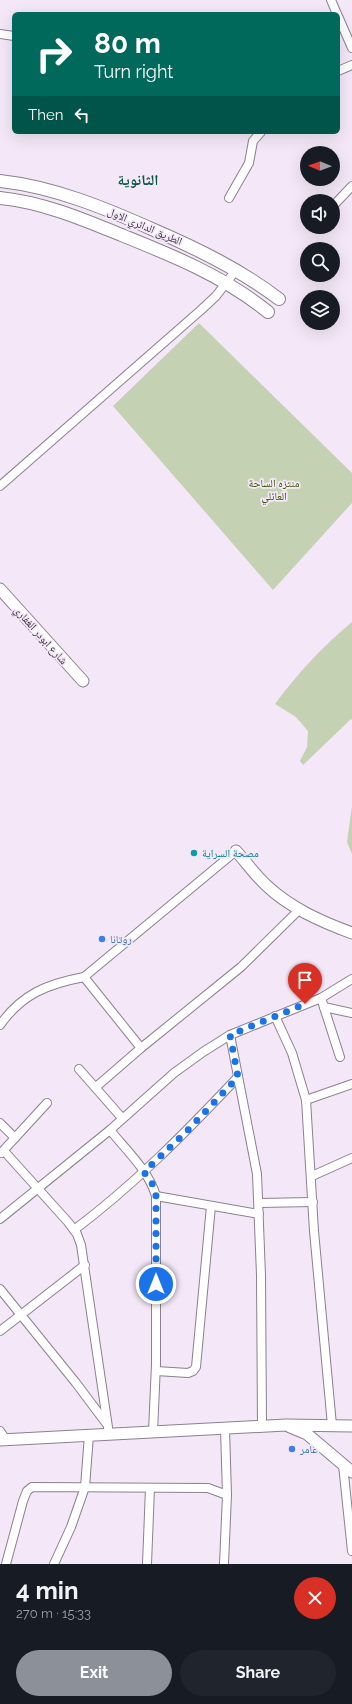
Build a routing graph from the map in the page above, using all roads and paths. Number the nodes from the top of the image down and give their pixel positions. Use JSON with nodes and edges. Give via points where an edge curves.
{"nodes":[{"id":1,"x":331,"y":0,"type":"edge"},
{"id":2,"x":337,"y":12,"type":"edge"},
{"id":3,"x":340,"y":20,"type":"edge"},
{"id":4,"x":0,"y":34,"type":"edge"},
{"id":5,"x":12,"y":36,"type":"edge"},
{"id":6,"x":352,"y":48,"type":"edge"},
{"id":7,"x":352,"y":65,"type":"edge"},
{"id":8,"x":340,"y":70,"type":"edge"},
{"id":9,"x":258,"y":134,"type":"edge"},
{"id":10,"x":0,"y":181,"type":"edge"},
{"id":11,"x":352,"y":186,"type":"edge"},
{"id":12,"x":0,"y":198,"type":"edge"},
{"id":13,"x":229,"y":198,"type":"dead end"},
{"id":14,"x":340,"y":199,"type":"edge"},
{"id":15,"x":236,"y":270,"type":"junction"},
{"id":16,"x":227,"y":283,"type":"junction"},
{"id":17,"x":279,"y":300,"type":"dead end"},
{"id":18,"x":268,"y":312,"type":"dead end"},
{"id":19,"x":0,"y":486,"type":"edge"},
{"id":20,"x":0,"y":589,"type":"edge"},
{"id":21,"x":83,"y":681,"type":"dead end"},
{"id":22,"x":236,"y":851,"type":"joint"},
{"id":23,"x":300,"y":909,"type":"junction"},
{"id":24,"x":352,"y":933,"type":"edge"},
{"id":25,"x":84,"y":977,"type":"junction"},
{"id":26,"x":352,"y":979,"type":"edge"},
{"id":27,"x":320,"y":998,"type":"junction"},
{"id":28,"x":324,"y":1007,"type":"junction"},
{"id":29,"x":352,"y":1013,"type":"edge"},
{"id":30,"x":275,"y":1016,"type":"junction"},
{"id":31,"x":0,"y":1025,"type":"edge"},
{"id":32,"x":230,"y":1035,"type":"junction"},
{"id":33,"x":141,"y":1048,"type":"junction"},
{"id":34,"x":340,"y":1057,"type":"dead end"},
{"id":35,"x":79,"y":1069,"type":"dead end"},
{"id":36,"x":238,"y":1077,"type":"junction"},
{"id":37,"x":352,"y":1084,"type":"edge"},
{"id":38,"x":96,"y":1087,"type":"junction"},
{"id":39,"x":306,"y":1100,"type":"junction"},
{"id":40,"x":47,"y":1103,"type":"dead end"},
{"id":41,"x":122,"y":1118,"type":"junction"},
{"id":42,"x":0,"y":1123,"type":"edge"},
{"id":43,"x":110,"y":1130,"type":"junction"},
{"id":44,"x":15,"y":1138,"type":"junction"},
{"id":45,"x":2,"y":1152,"type":"edge"},
{"id":46,"x":352,"y":1158,"type":"edge"},
{"id":47,"x":144,"y":1172,"type":"junction"},
{"id":48,"x":312,"y":1176,"type":"junction"},
{"id":49,"x":39,"y":1189,"type":"junction"},
{"id":50,"x":156,"y":1196,"type":"junction"},
{"id":51,"x":313,"y":1202,"type":"junction"},
{"id":52,"x":259,"y":1203,"type":"junction"},
{"id":53,"x":211,"y":1206,"type":"junction"},
{"id":54,"x":259,"y":1214,"type":"junction"},
{"id":55,"x":0,"y":1219,"type":"edge"},
{"id":56,"x":74,"y":1230,"type":"junction"},
{"id":57,"x":85,"y":1265,"type":"junction"},
{"id":58,"x":0,"y":1289,"type":"edge"},
{"id":59,"x":21,"y":1313,"type":"junction"},
{"id":60,"x":0,"y":1331,"type":"edge"},
{"id":61,"x":156,"y":1370,"type":"junction"},
{"id":62,"x":286,"y":1425,"type":"junction"},
{"id":63,"x":332,"y":1425,"type":"junction"},
{"id":64,"x":262,"y":1426,"type":"junction"},
{"id":65,"x":352,"y":1426,"type":"edge"},
{"id":66,"x":108,"y":1429,"type":"junction"},
{"id":67,"x":225,"y":1429,"type":"junction"},
{"id":68,"x":0,"y":1432,"type":"edge"},
{"id":69,"x":153,"y":1432,"type":"junction"},
{"id":70,"x":89,"y":1435,"type":"junction"},
{"id":71,"x":4,"y":1440,"type":"edge"},
{"id":72,"x":349,"y":1470,"type":"edge"},
{"id":73,"x":85,"y":1487,"type":"junction"},
{"id":74,"x":150,"y":1488,"type":"junction"},
{"id":75,"x":227,"y":1495,"type":"junction"},
{"id":76,"x":352,"y":1551,"type":"edge"},
{"id":77,"x":6,"y":1564,"type":"edge"},
{"id":78,"x":54,"y":1564,"type":"edge"},
{"id":79,"x":147,"y":1564,"type":"edge"},
{"id":80,"x":224,"y":1564,"type":"edge"}],
"edges":[{"from":1,"to":2,"type":"street"},
{"from":3,"to":6,"type":"street"},
{"from":4,"to":5,"type":"street"},
{"from":7,"to":8,"type":"street"},
{"from":9,"to":13,"type":"street","via":[[252,141],[249,163]]},
{"from":10,"to":15,"type":"main road","name":"الطريق الدائري الاول","via":[[58,193],[102,208],[198,249]]},
{"from":11,"to":14,"type":"street"},
{"from":12,"to":16,"type":"main road","name":"الطريق الدائري الاول","via":[[63,212],[184,260]]},
{"from":15,"to":16,"type":"street"},
{"from":15,"to":17,"type":"main road","name":"الطريق الدائري الاول"},
{"from":16,"to":18,"type":"main road","name":"الطريق الدائري الاول"},
{"from":16,"to":19,"type":"street","via":[[201,310]]},
{"from":20,"to":21,"type":"street","name":"شارع ابودر الغفاري"},
{"from":22,"to":23,"type":"street","via":[[267,886]]},
{"from":22,"to":25,"type":"street"},
{"from":23,"to":24,"type":"street"},
{"from":23,"to":33,"type":"street","via":[[241,967]]},
{"from":25,"to":31,"type":"street","via":[[59,982],[26,997]]},
{"from":25,"to":33,"type":"street"},
{"from":26,"to":27,"type":"street"},
{"from":27,"to":28,"type":"street"},
{"from":27,"to":30,"type":"street"},
{"from":28,"to":29,"type":"street"},
{"from":28,"to":34,"type":"street"},
{"from":30,"to":32,"type":"street"},
{"from":30,"to":39,"type":"street","via":[[292,1053]]},
{"from":32,"to":36,"type":"street"},
{"from":32,"to":41,"type":"street","via":[[174,1073]]},
{"from":33,"to":38,"type":"street"},
{"from":35,"to":38,"type":"street"},
{"from":36,"to":47,"type":"street"},
{"from":36,"to":52,"type":"street","via":[[257,1174]]},
{"from":37,"to":39,"type":"street"},
{"from":38,"to":41,"type":"street"},
{"from":39,"to":48,"type":"street"},
{"from":40,"to":44,"type":"street"},
{"from":41,"to":43,"type":"street"},
{"from":42,"to":44,"type":"street"},
{"from":43,"to":47,"type":"street"},
{"from":43,"to":49,"type":"street"},
{"from":44,"to":45,"type":"street"},
{"from":45,"to":49,"type":"street"},
{"from":46,"to":48,"type":"street"},
{"from":47,"to":50,"type":"street","via":[[153,1185]]},
{"from":47,"to":56,"type":"street"},
{"from":48,"to":51,"type":"street"},
{"from":49,"to":55,"type":"street"},
{"from":49,"to":56,"type":"street"},
{"from":50,"to":53,"type":"street"},
{"from":50,"to":61,"type":"street"},
{"from":51,"to":52,"type":"street"},
{"from":51,"to":63,"type":"street"},
{"from":52,"to":54,"type":"street"},
{"from":53,"to":54,"type":"street"},
{"from":53,"to":61,"type":"street","via":[[196,1368],[188,1373]]},
{"from":54,"to":64,"type":"street"},
{"from":56,"to":57,"type":"street","via":[[81,1245]]},
{"from":57,"to":59,"type":"street"},
{"from":57,"to":66,"type":"street"},
{"from":58,"to":59,"type":"street"},
{"from":59,"to":60,"type":"street"},
{"from":59,"to":66,"type":"street"},
{"from":61,"to":69,"type":"street"},
{"from":62,"to":63,"type":"street"},
{"from":62,"to":64,"type":"street"},
{"from":62,"to":72,"type":"street","via":[[306,1434]]},
{"from":63,"to":65,"type":"street"},
{"from":64,"to":67,"type":"street"},
{"from":66,"to":69,"type":"street"},
{"from":66,"to":70,"type":"street"},
{"from":67,"to":69,"type":"street"},
{"from":67,"to":75,"type":"street"},
{"from":68,"to":71,"type":"street"},
{"from":70,"to":71,"type":"street"},
{"from":70,"to":73,"type":"street"},
{"from":72,"to":76,"type":"street"},
{"from":73,"to":74,"type":"street"},
{"from":73,"to":77,"type":"street","via":[[29,1488]]},
{"from":73,"to":78,"type":"street"},
{"from":74,"to":75,"type":"street","via":[[208,1488]]},
{"from":74,"to":79,"type":"street"},
{"from":75,"to":80,"type":"street"}]}
